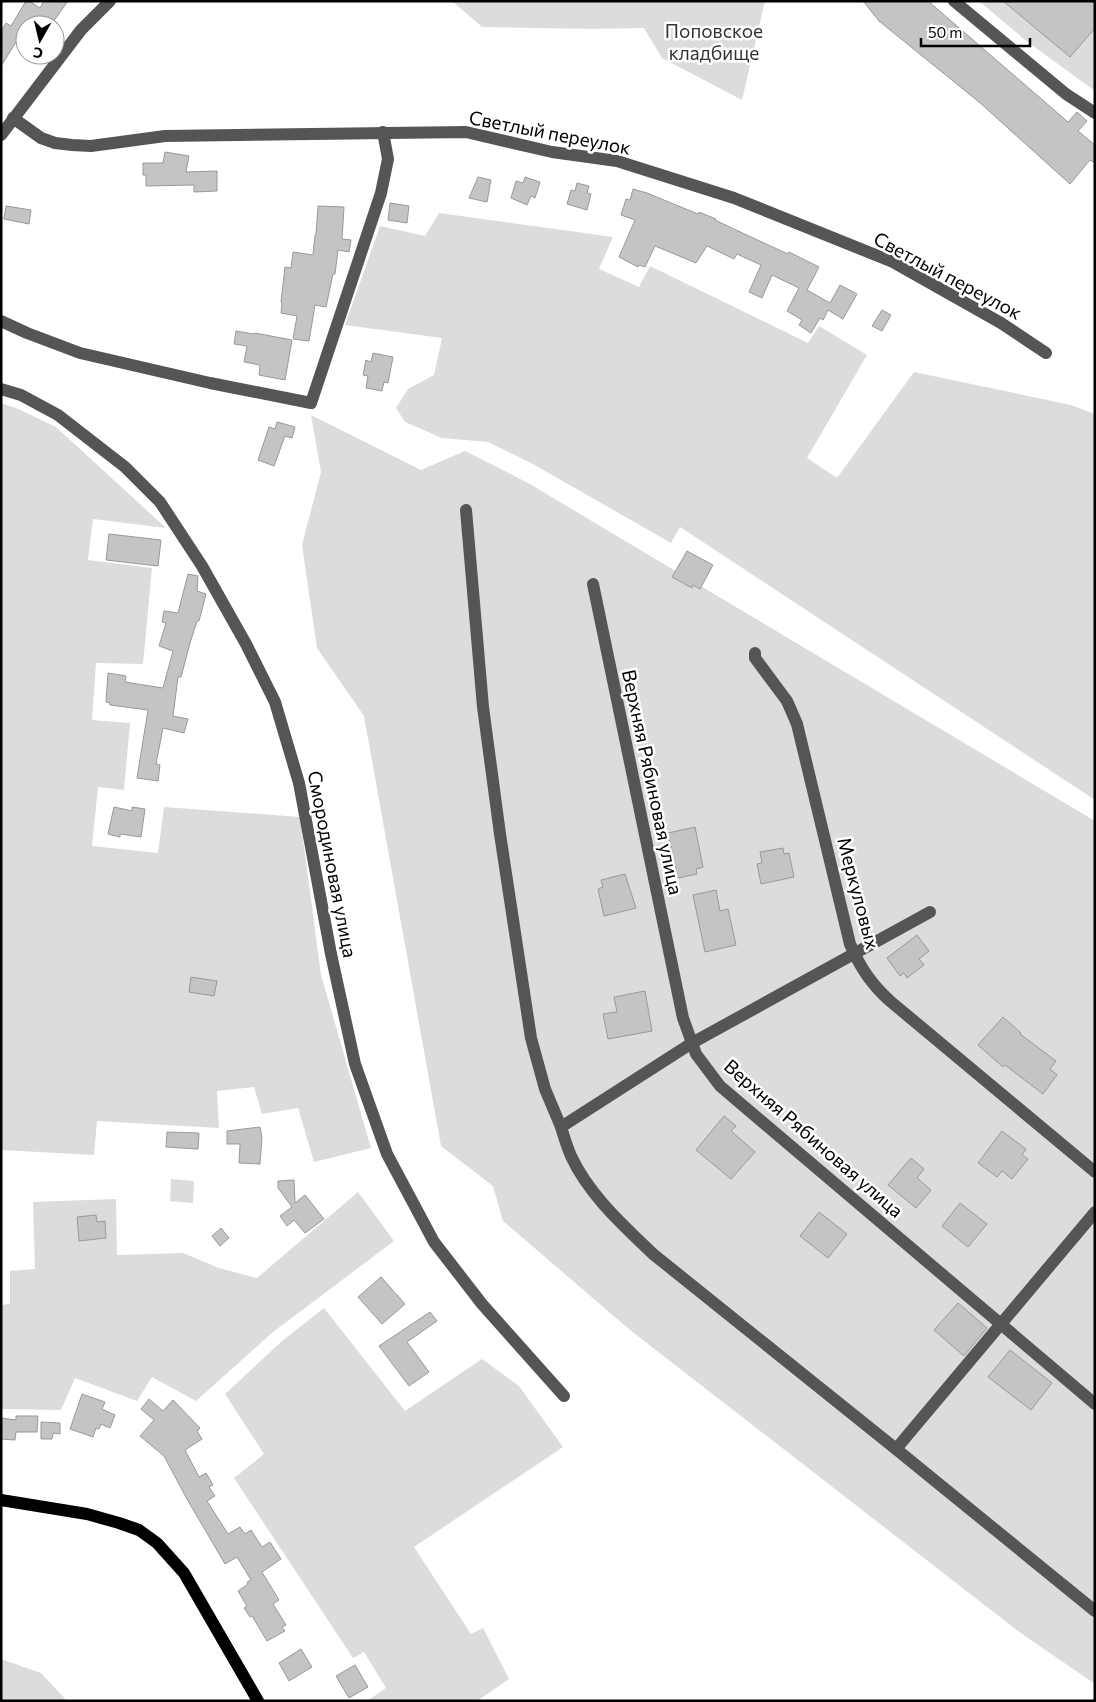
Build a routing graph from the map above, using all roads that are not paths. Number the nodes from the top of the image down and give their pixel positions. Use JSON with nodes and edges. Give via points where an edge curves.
{"nodes":[{"id":1,"x":110,"y":1,"type":"edge"},
{"id":2,"x":954,"y":1,"type":"edge"},
{"id":3,"x":1095,"y":112,"type":"edge"},
{"id":4,"x":13,"y":118,"type":"junction"},
{"id":5,"x":382,"y":132,"type":"junction"},
{"id":6,"x":1,"y":135,"type":"edge"},
{"id":7,"x":1,"y":321,"type":"edge"},
{"id":8,"x":1046,"y":353,"type":"dead end"},
{"id":9,"x":1,"y":389,"type":"edge"},
{"id":10,"x":466,"y":510,"type":"dead end"},
{"id":11,"x":593,"y":584,"type":"dead end"},
{"id":12,"x":755,"y":653,"type":"dead end"},
{"id":13,"x":930,"y":912,"type":"dead end"},
{"id":14,"x":854,"y":953,"type":"junction"},
{"id":15,"x":692,"y":1043,"type":"junction"},
{"id":16,"x":561,"y":1127,"type":"junction"},
{"id":17,"x":1095,"y":1172,"type":"edge"},
{"id":18,"x":1095,"y":1212,"type":"edge"},
{"id":19,"x":1000,"y":1324,"type":"junction"},
{"id":20,"x":564,"y":1396,"type":"dead end"},
{"id":21,"x":1095,"y":1404,"type":"edge"},
{"id":22,"x":896,"y":1449,"type":"junction"},
{"id":23,"x":1,"y":1500,"type":"edge"},
{"id":24,"x":1095,"y":1611,"type":"edge"},
{"id":25,"x":258,"y":1701,"type":"edge"}],
"edges":[{"from":1,"to":4,"type":"street","via":[[81,30]]},
{"from":2,"to":3,"type":"street","via":[[1066,94]]},
{"from":4,"to":5,"type":"street","name":"Светлый переулок","via":[[41,138],[55,143],[91,146],[165,136]]},
{"from":4,"to":6,"type":"street"},
{"from":5,"to":7,"type":"street","via":[[388,159],[381,193],[311,403],[80,353]]},
{"from":5,"to":8,"type":"street","name":"Светлый переулок","via":[[466,132],[552,152],[617,161],[734,198],[893,262],[1002,323]]},
{"from":9,"to":20,"type":"street","name":"Смородиновая улица","via":[[21,395],[58,415],[125,467],[160,502],[202,566],[246,644],[275,702],[299,783],[355,1064],[387,1154],[434,1242],[482,1304]]},
{"from":10,"to":16,"type":"street","via":[[483,707],[531,1038],[545,1089]]},
{"from":11,"to":15,"type":"street","name":"Верхняя Рябиновая улица","via":[[683,1018]]},
{"from":12,"to":14,"type":"street","name":"Меркуловых","via":[[755,658],[784,696],[797,724]]},
{"from":13,"to":14,"type":"street"},
{"from":14,"to":15,"type":"street"},
{"from":14,"to":17,"type":"street","name":"Меркуловых","via":[[870,981],[890,1001]]},
{"from":15,"to":16,"type":"street"},
{"from":15,"to":19,"type":"street","name":"Верхняя Рябиновая улица","via":[[696,1054],[720,1086]]},
{"from":16,"to":22,"type":"street","via":[[571,1156],[587,1184],[653,1254]]},
{"from":18,"to":19,"type":"street"},
{"from":19,"to":21,"type":"street","name":"Верхняя Рябиновая улица"},
{"from":19,"to":22,"type":"street"},
{"from":22,"to":24,"type":"street"},
{"from":23,"to":25,"type":"main road","via":[[87,1514],[120,1523],[139,1530],[157,1544],[184,1573]]}]}
